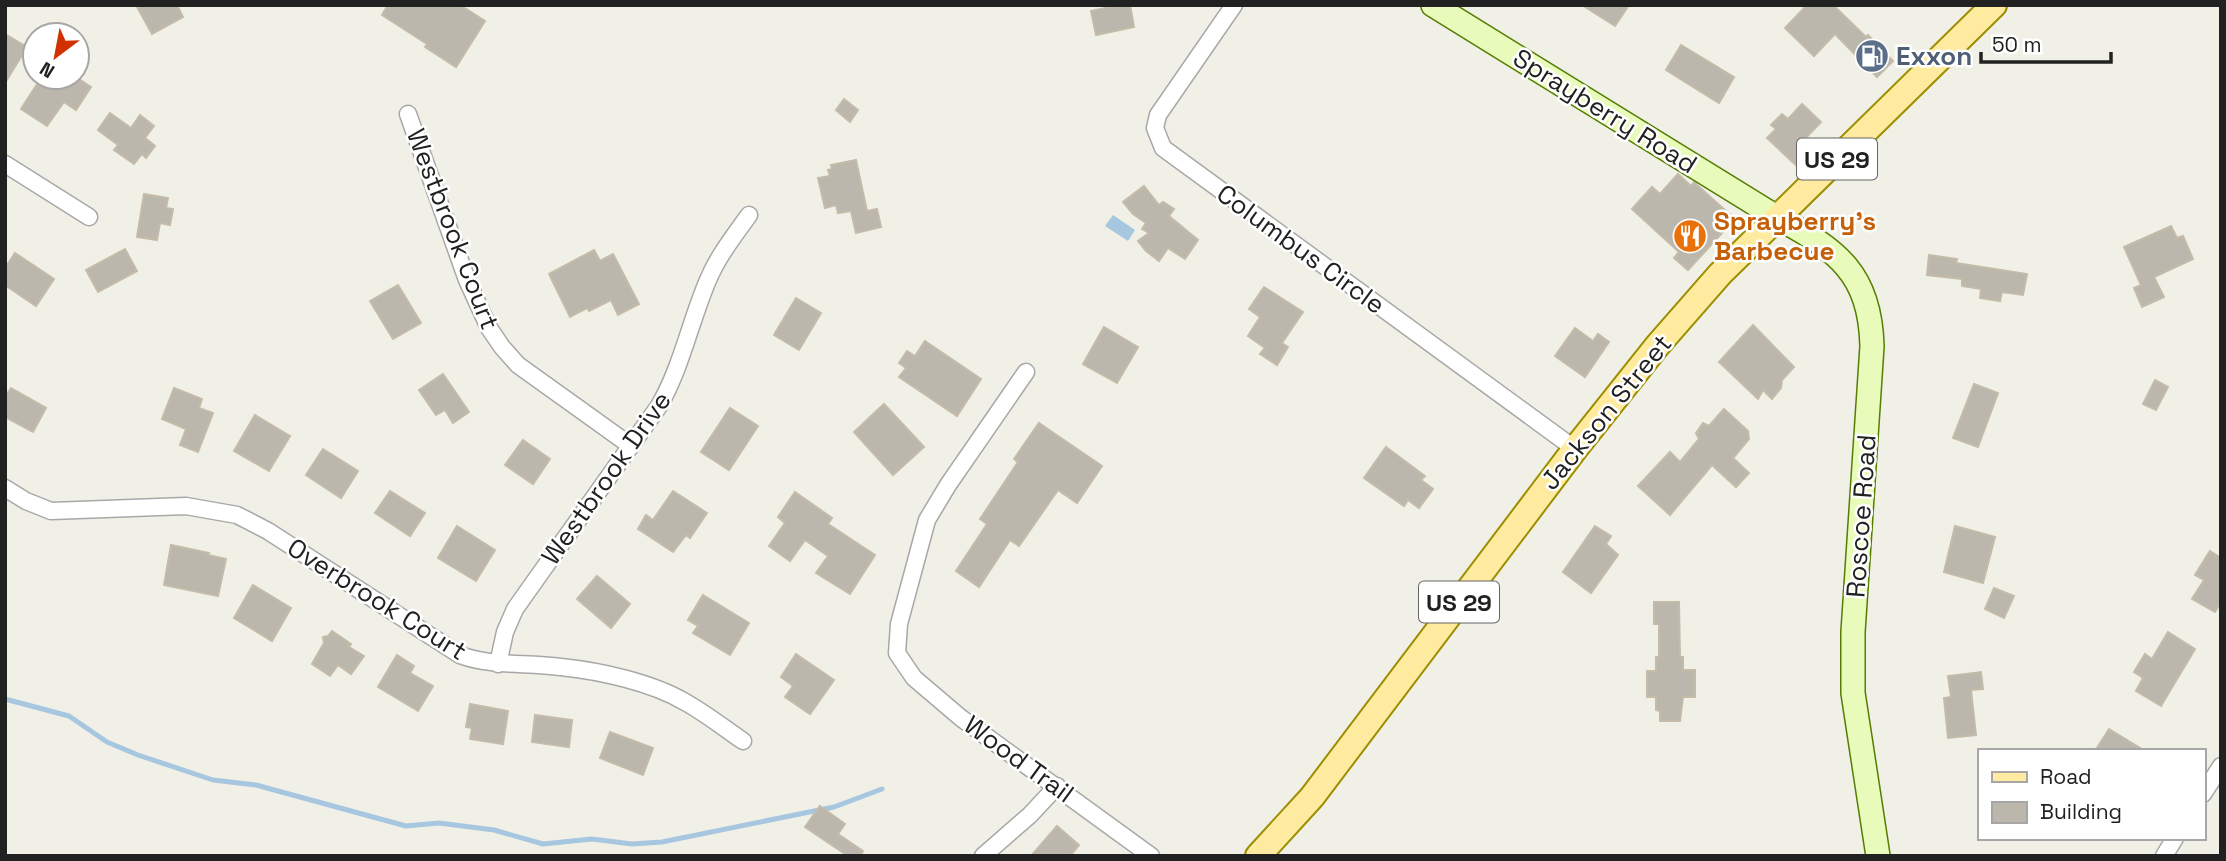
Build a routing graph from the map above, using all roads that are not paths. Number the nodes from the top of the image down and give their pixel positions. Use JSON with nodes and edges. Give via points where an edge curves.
{"nodes":[{"id":1,"x":1234,"y":5,"type":"edge"},
{"id":2,"x":1433,"y":5,"type":"edge"},
{"id":3,"x":1994,"y":5,"type":"edge"},
{"id":4,"x":408,"y":114,"type":"dead end"},
{"id":5,"x":5,"y":164,"type":"edge"},
{"id":6,"x":749,"y":215,"type":"dead end"},
{"id":7,"x":89,"y":216,"type":"dead end"},
{"id":8,"x":1778,"y":218,"type":"junction"},
{"id":9,"x":1027,"y":372,"type":"dead end"},
{"id":10,"x":631,"y":446,"type":"junction"},
{"id":11,"x":1575,"y":449,"type":"junction"},
{"id":12,"x":5,"y":488,"type":"edge"},
{"id":13,"x":498,"y":664,"type":"junction"},
{"id":14,"x":743,"y":741,"type":"dead end"},
{"id":15,"x":2221,"y":766,"type":"edge"},
{"id":16,"x":1057,"y":786,"type":"junction"},
{"id":17,"x":2205,"y":791,"type":"edge"},
{"id":18,"x":2174,"y":840,"type":"edge"},
{"id":19,"x":983,"y":856,"type":"edge"},
{"id":20,"x":1151,"y":856,"type":"edge"},
{"id":21,"x":1258,"y":856,"type":"edge"},
{"id":22,"x":1878,"y":856,"type":"edge"},
{"id":23,"x":2164,"y":856,"type":"edge"}],
"edges":[{"from":1,"to":11,"type":"street","name":"Columbus Circle","via":[[1158,115],[1155,128],[1163,148]]},
{"from":2,"to":8,"type":"main road","name":"Sprayberry Road"},
{"from":3,"to":8,"type":"main road","name":"Jackson Street","number":"US 29"},
{"from":4,"to":10,"type":"street","name":"Westbrook Court","via":[[467,280],[495,338],[528,373]]},
{"from":5,"to":7,"type":"street"},
{"from":6,"to":10,"type":"street","name":"Westbrook Drive","via":[[709,277],[672,384]]},
{"from":8,"to":11,"type":"main road","name":"Jackson Street","number":"US 29","via":[[1687,311]]},
{"from":8,"to":22,"type":"main road","name":"Roscoe Road","via":[[1837,255],[1863,296],[1872,329],[1853,693]]},
{"from":9,"to":16,"type":"street","name":"Wood Trail","via":[[927,520],[899,624],[897,653],[914,678],[961,718]]},
{"from":10,"to":13,"type":"street","name":"Westbrook Drive","via":[[515,609]]},
{"from":11,"to":21,"type":"main road","name":"Jackson Street","number":"US 29","via":[[1312,797]]},
{"from":12,"to":13,"type":"street","name":"Overbrook Court","via":[[51,511],[186,506],[237,516],[268,531],[460,656]]},
{"from":13,"to":14,"type":"street","name":"Overbrook Court","via":[[559,666],[623,677],[682,700]]},
{"from":15,"to":17,"type":"street"},
{"from":16,"to":19,"type":"street"},
{"from":16,"to":20,"type":"street","name":"Wood Trail"},
{"from":18,"to":23,"type":"street"}]}
